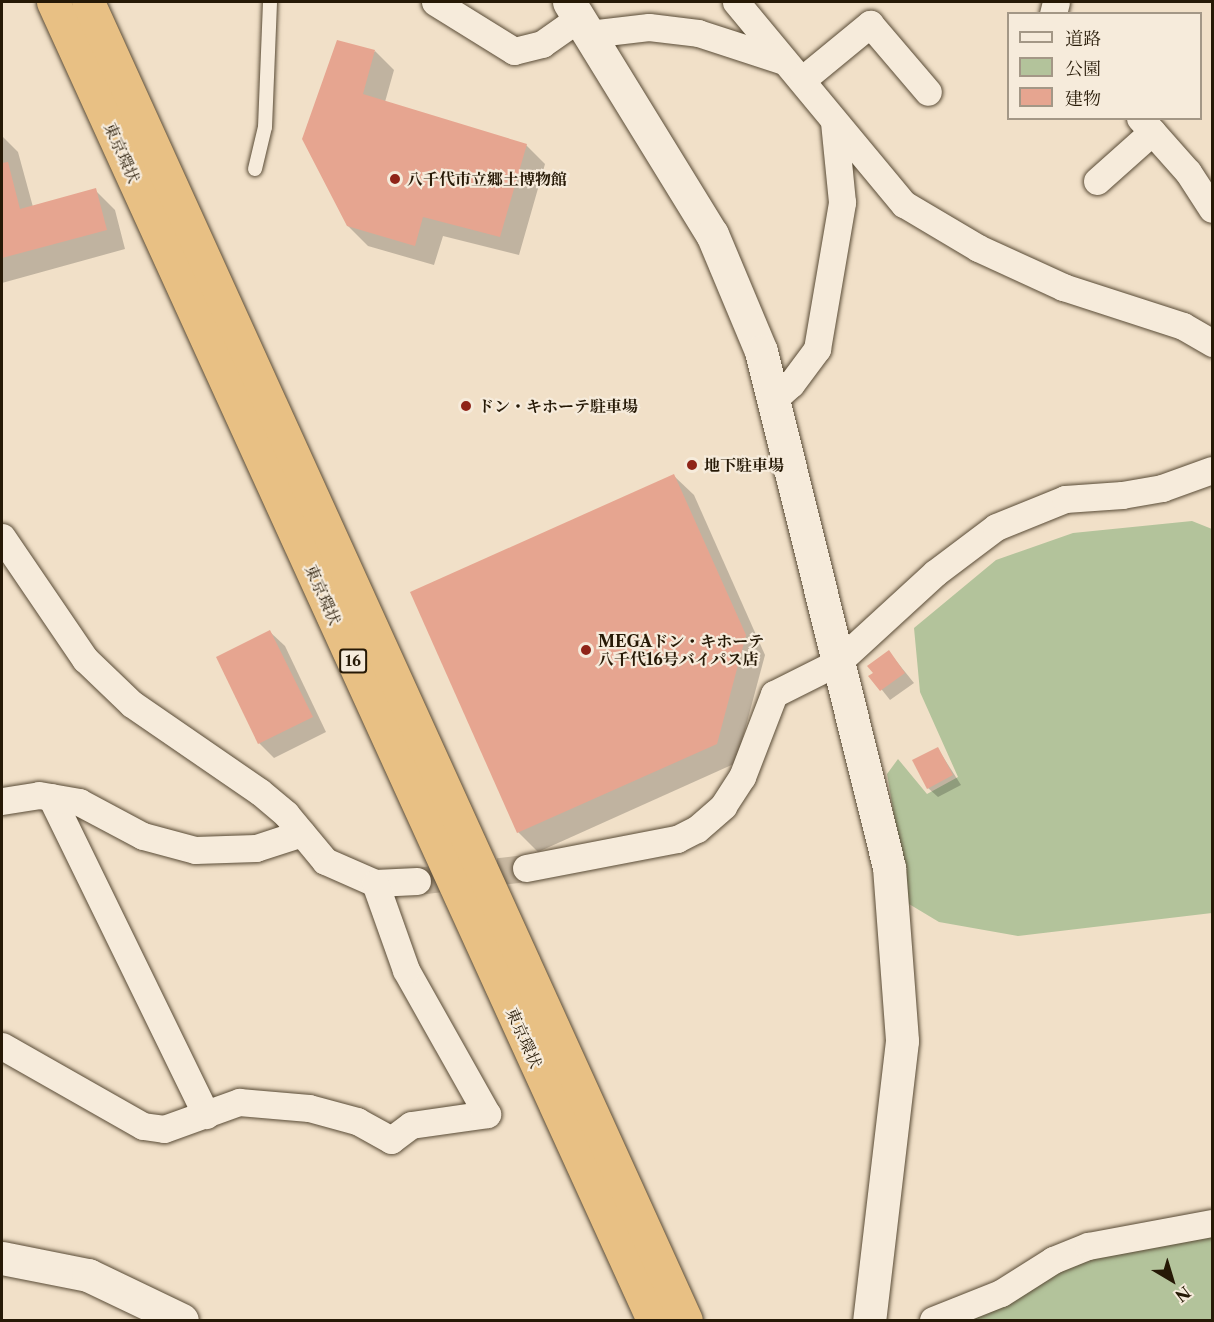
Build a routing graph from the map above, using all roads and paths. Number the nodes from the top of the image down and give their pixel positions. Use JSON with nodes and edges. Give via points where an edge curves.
{"nodes":[{"id":1,"x":53,"y":2,"type":"edge"},
{"id":2,"x":88,"y":2,"type":"edge"},
{"id":3,"x":270,"y":2,"type":"edge"},
{"id":4,"x":435,"y":2,"type":"edge"},
{"id":5,"x":736,"y":2,"type":"edge"},
{"id":6,"x":579,"y":18,"type":"edge"},
{"id":7,"x":795,"y":70,"type":"junction"},
{"id":8,"x":928,"y":92,"type":"dead end"},
{"id":9,"x":834,"y":122,"type":"junction"},
{"id":10,"x":1146,"y":125,"type":"edge"},
{"id":11,"x":255,"y":169,"type":"dead end"},
{"id":12,"x":1097,"y":181,"type":"dead end"},
{"id":13,"x":1212,"y":208,"type":"edge"},
{"id":14,"x":1212,"y":343,"type":"edge"},
{"id":15,"x":773,"y":400,"type":"junction"},
{"id":16,"x":1212,"y":470,"type":"edge"},
{"id":17,"x":2,"y":537,"type":"edge"},
{"id":18,"x":838,"y":662,"type":"junction"},
{"id":19,"x":51,"y":797,"type":"junction"},
{"id":20,"x":2,"y":801,"type":"edge"},
{"id":21,"x":302,"y":833,"type":"junction"},
{"id":22,"x":526,"y":868,"type":"tunnel mouth"},
{"id":23,"x":417,"y":881,"type":"tunnel mouth"},
{"id":24,"x":375,"y":882,"type":"junction"},
{"id":25,"x":2,"y":1046,"type":"edge"},
{"id":26,"x":206,"y":1115,"type":"junction"},
{"id":27,"x":1212,"y":1223,"type":"edge"},
{"id":28,"x":2,"y":1258,"type":"edge"},
{"id":29,"x":128,"y":1310,"type":"edge"},
{"id":30,"x":182,"y":1320,"type":"edge"},
{"id":31,"x":653,"y":1320,"type":"edge"},
{"id":32,"x":686,"y":1320,"type":"edge"},
{"id":33,"x":869,"y":1320,"type":"edge"},
{"id":34,"x":933,"y":1320,"type":"edge"}],
"edges":[{"from":1,"to":31,"type":"highway","name":"東京環状","number":"16"},
{"from":2,"to":32,"type":"highway","name":"東京環状","number":"16"},
{"from":3,"to":11,"type":"lane","via":[[265,128]]},
{"from":4,"to":6,"type":"street","via":[[514,51],[542,44]]},
{"from":5,"to":7,"type":"street"},
{"from":6,"to":7,"type":"street","via":[[698,33]]},
{"from":6,"to":15,"type":"street","via":[[712,234],[761,351]]},
{"from":7,"to":8,"type":"street","via":[[870,24]]},
{"from":7,"to":9,"type":"street"},
{"from":9,"to":14,"type":"street","via":[[904,204],[959,238],[1064,287],[1184,326]]},
{"from":9,"to":15,"type":"street","via":[[842,202],[817,349],[791,384]]},
{"from":10,"to":12,"type":"street"},
{"from":10,"to":13,"type":"street","via":[[1188,172]]},
{"from":15,"to":18,"type":"street"},
{"from":16,"to":18,"type":"street","via":[[1162,488],[1065,499],[996,526],[935,573]]},
{"from":17,"to":21,"type":"street","via":[[85,659],[132,704],[260,792]]},
{"from":18,"to":22,"type":"street","via":[[774,694],[742,777],[723,806],[697,829],[678,839]]},
{"from":18,"to":33,"type":"street","via":[[889,867],[902,1041]]},
{"from":19,"to":20,"type":"street"},
{"from":19,"to":21,"type":"street","via":[[79,802],[143,837],[195,850],[256,848]]},
{"from":19,"to":26,"type":"street"},
{"from":21,"to":24,"type":"street","via":[[325,861],[345,873]]},
{"from":23,"to":24,"type":"street"},
{"from":24,"to":26,"type":"street","via":[[406,970],[487,1114],[411,1125],[391,1140],[357,1121],[309,1108],[239,1102]]},
{"from":25,"to":26,"type":"street","via":[[143,1126],[164,1130]]},
{"from":27,"to":34,"type":"street","via":[[1088,1246],[1053,1260],[1001,1293]]},
{"from":28,"to":29,"type":"street","via":[[88,1275]]},
{"from":29,"to":30,"type":"street"}]}
